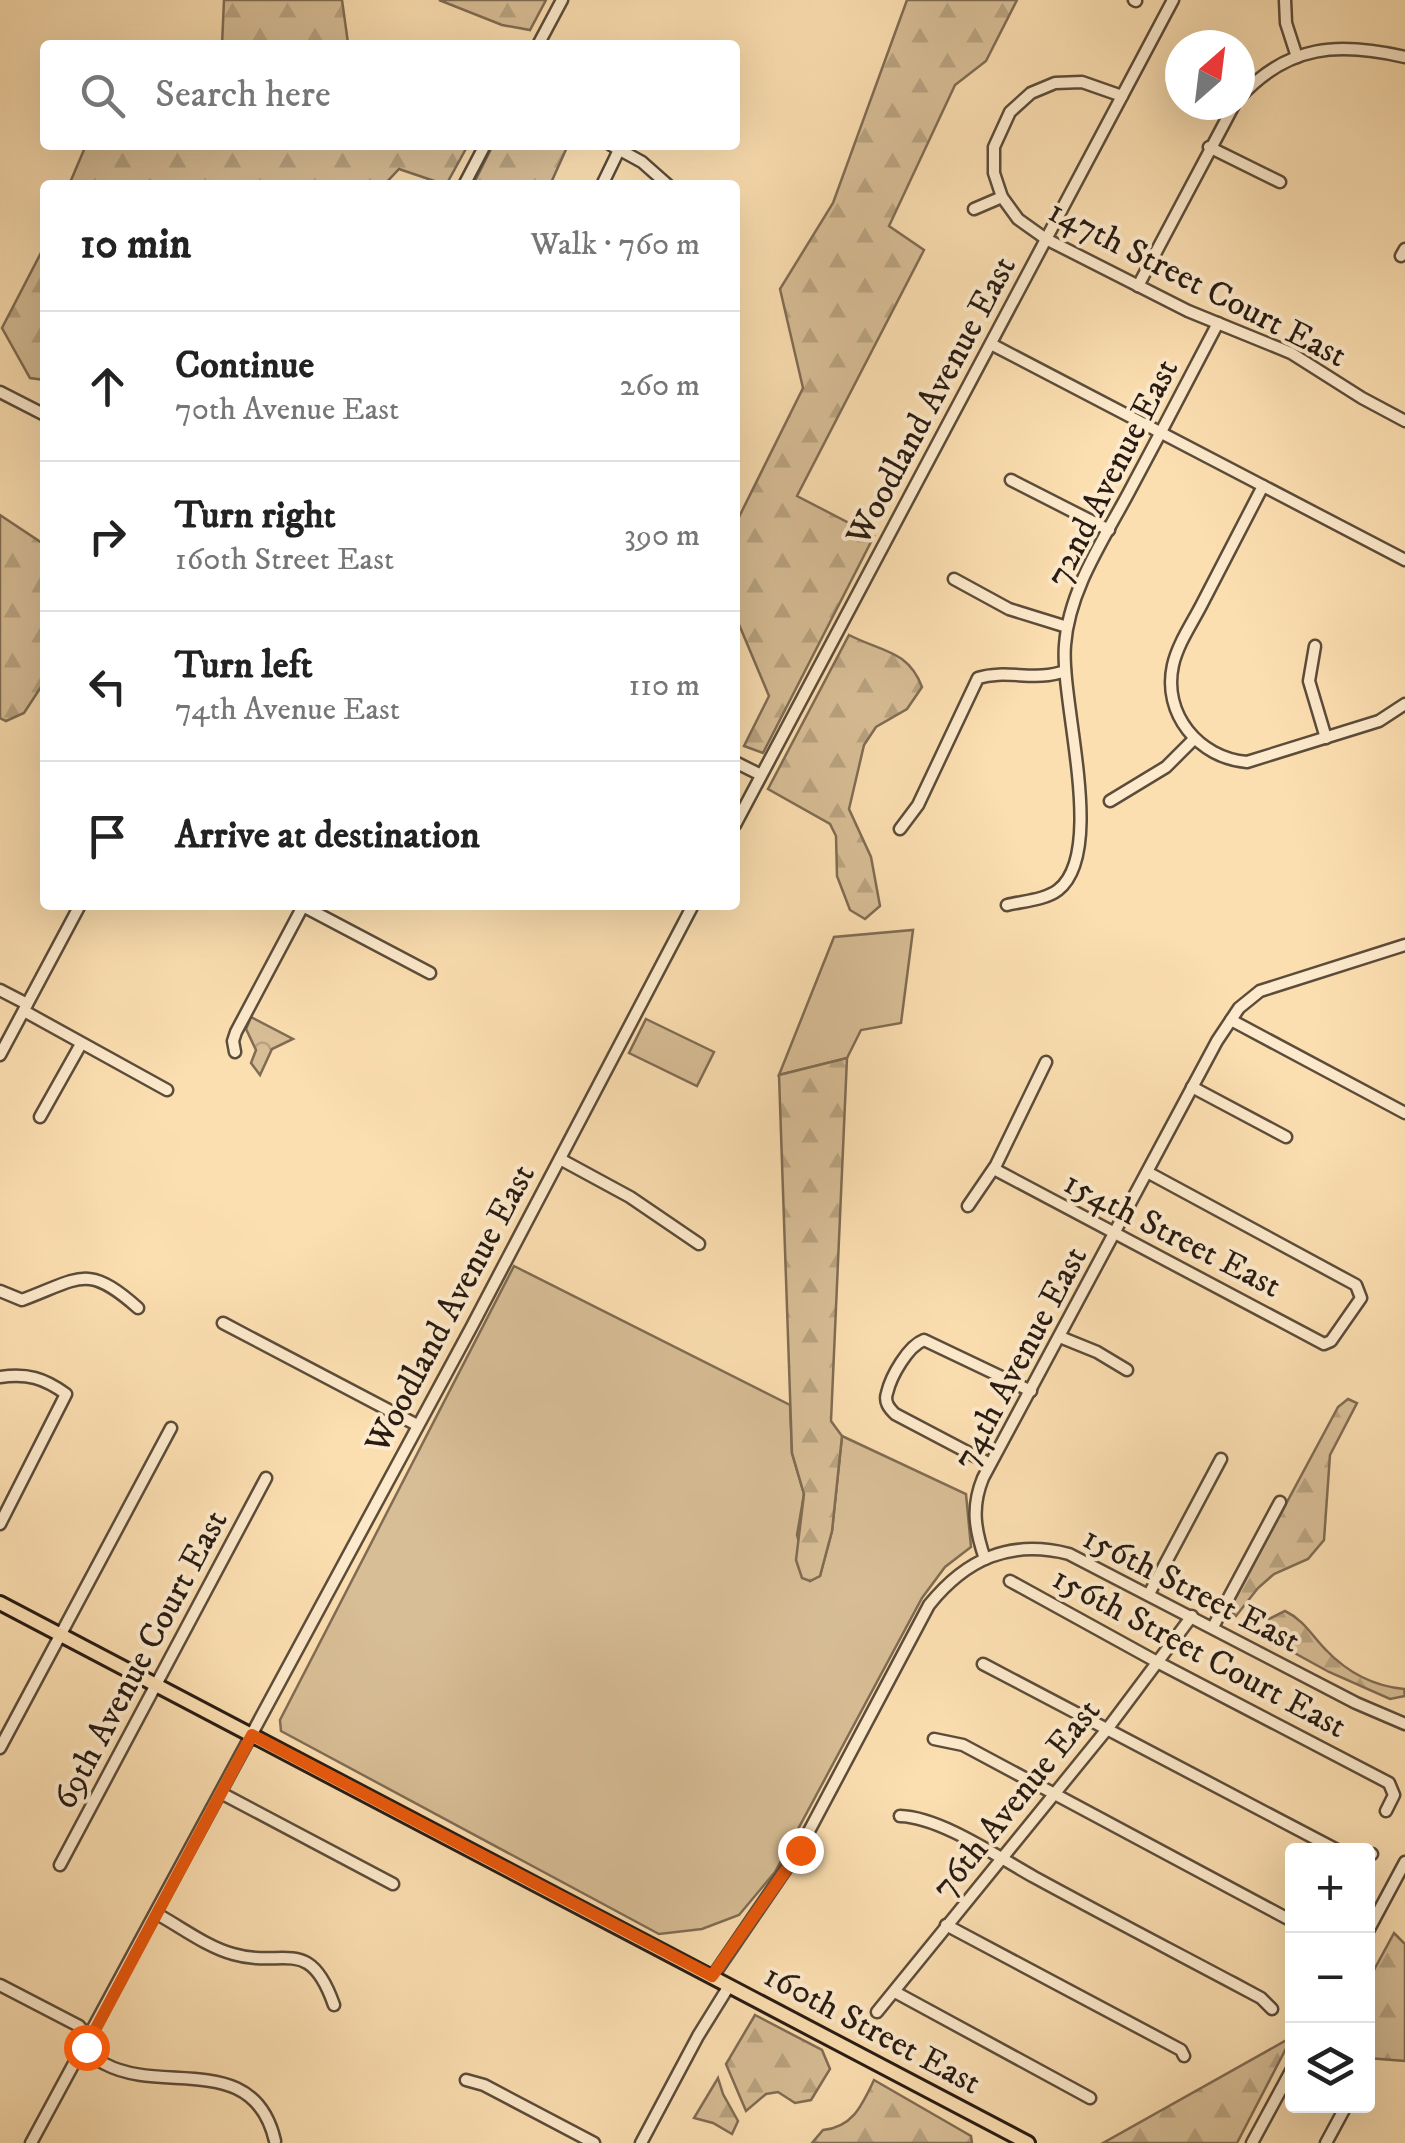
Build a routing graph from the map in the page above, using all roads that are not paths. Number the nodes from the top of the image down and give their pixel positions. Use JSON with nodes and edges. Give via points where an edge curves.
{"nodes":[{"id":1,"x":562,"y":0,"type":"edge"},
{"id":2,"x":1172,"y":0,"type":"edge"},
{"id":3,"x":1285,"y":0,"type":"edge"},
{"id":4,"x":541,"y":40,"type":"edge"},
{"id":5,"x":1297,"y":56,"type":"junction"},
{"id":6,"x":1405,"y":57,"type":"edge"},
{"id":7,"x":1255,"y":83,"type":"edge"},
{"id":8,"x":1122,"y":96,"type":"junction"},
{"id":9,"x":1225,"y":120,"type":"edge"},
{"id":10,"x":1209,"y":147,"type":"junction"},
{"id":11,"x":482,"y":150,"type":"edge"},
{"id":12,"x":614,"y":150,"type":"edge"},
{"id":13,"x":619,"y":150,"type":"edge"},
{"id":14,"x":467,"y":180,"type":"edge"},
{"id":15,"x":604,"y":180,"type":"edge"},
{"id":16,"x":662,"y":180,"type":"edge"},
{"id":17,"x":1280,"y":182,"type":"dead end"},
{"id":18,"x":1002,"y":197,"type":"junction"},
{"id":19,"x":974,"y":209,"type":"dead end"},
{"id":20,"x":1046,"y":239,"type":"junction"},
{"id":21,"x":1138,"y":286,"type":"junction"},
{"id":22,"x":1218,"y":323,"type":"junction"},
{"id":23,"x":991,"y":344,"type":"junction"},
{"id":24,"x":0,"y":392,"type":"edge"},
{"id":25,"x":40,"y":412,"type":"edge"},
{"id":26,"x":1405,"y":421,"type":"edge"},
{"id":27,"x":1161,"y":432,"type":"junction"},
{"id":28,"x":1011,"y":480,"type":"dead end"},
{"id":29,"x":1264,"y":486,"type":"junction"},
{"id":30,"x":1109,"y":530,"type":"junction"},
{"id":31,"x":1405,"y":560,"type":"edge"},
{"id":32,"x":954,"y":579,"type":"dead end"},
{"id":33,"x":1067,"y":627,"type":"junction"},
{"id":34,"x":1315,"y":646,"type":"dead end"},
{"id":35,"x":1062,"y":672,"type":"junction"},
{"id":36,"x":1405,"y":704,"type":"edge"},
{"id":37,"x":1326,"y":738,"type":"junction"},
{"id":38,"x":1199,"y":743,"type":"junction"},
{"id":39,"x":740,"y":764,"type":"edge"},
{"id":40,"x":761,"y":775,"type":"junction"},
{"id":41,"x":1110,"y":801,"type":"dead end"},
{"id":42,"x":740,"y":815,"type":"edge"},
{"id":43,"x":900,"y":829,"type":"dead end"},
{"id":44,"x":1008,"y":905,"type":"dead end"},
{"id":45,"x":77,"y":910,"type":"edge"},
{"id":46,"x":299,"y":910,"type":"edge"},
{"id":47,"x":311,"y":910,"type":"edge"},
{"id":48,"x":690,"y":910,"type":"edge"},
{"id":49,"x":1405,"y":945,"type":"edge"},
{"id":50,"x":430,"y":973,"type":"dead end"},
{"id":51,"x":0,"y":990,"type":"edge"},
{"id":52,"x":26,"y":1008,"type":"junction"},
{"id":53,"x":1230,"y":1020,"type":"junction"},
{"id":54,"x":80,"y":1044,"type":"junction"},
{"id":55,"x":235,"y":1052,"type":"dead end"},
{"id":56,"x":0,"y":1055,"type":"edge"},
{"id":57,"x":1046,"y":1062,"type":"dead end"},
{"id":58,"x":1192,"y":1087,"type":"junction"},
{"id":59,"x":167,"y":1090,"type":"dead end"},
{"id":60,"x":1405,"y":1113,"type":"edge"},
{"id":61,"x":40,"y":1117,"type":"dead end"},
{"id":62,"x":1286,"y":1136,"type":"dead end"},
{"id":63,"x":560,"y":1159,"type":"junction"},
{"id":64,"x":994,"y":1169,"type":"junction"},
{"id":65,"x":1149,"y":1173,"type":"junction"},
{"id":66,"x":968,"y":1206,"type":"dead end"},
{"id":67,"x":1116,"y":1235,"type":"junction"},
{"id":68,"x":699,"y":1244,"type":"dead end"},
{"id":69,"x":0,"y":1291,"type":"edge"},
{"id":70,"x":138,"y":1308,"type":"dead end"},
{"id":71,"x":223,"y":1323,"type":"dead end"},
{"id":72,"x":1060,"y":1338,"type":"junction"},
{"id":73,"x":1128,"y":1370,"type":"dead end"},
{"id":74,"x":0,"y":1378,"type":"edge"},
{"id":75,"x":1031,"y":1391,"type":"junction"},
{"id":76,"x":417,"y":1425,"type":"junction"},
{"id":77,"x":171,"y":1428,"type":"dead end"},
{"id":78,"x":1221,"y":1459,"type":"dead end"},
{"id":79,"x":990,"y":1464,"type":"junction"},
{"id":80,"x":266,"y":1478,"type":"dead end"},
{"id":81,"x":1280,"y":1502,"type":"dead end"},
{"id":82,"x":0,"y":1524,"type":"edge"},
{"id":83,"x":985,"y":1558,"type":"junction"},
{"id":84,"x":1010,"y":1580,"type":"dead end"},
{"id":85,"x":1150,"y":1594,"type":"junction"},
{"id":86,"x":0,"y":1603,"type":"edge"},
{"id":87,"x":1192,"y":1616,"type":"junction"},
{"id":88,"x":1213,"y":1627,"type":"junction"},
{"id":89,"x":61,"y":1634,"type":"junction"},
{"id":90,"x":1159,"y":1663,"type":"junction"},
{"id":91,"x":984,"y":1664,"type":"dead end"},
{"id":92,"x":157,"y":1685,"type":"junction"},
{"id":93,"x":1368,"y":1708,"type":"junction"},
{"id":94,"x":1405,"y":1714,"type":"edge"},
{"id":95,"x":1405,"y":1724,"type":"edge"},
{"id":96,"x":1108,"y":1728,"type":"junction"},
{"id":97,"x":252,"y":1735,"type":"junction"},
{"id":98,"x":934,"y":1739,"type":"dead end"},
{"id":99,"x":0,"y":1748,"type":"edge"},
{"id":100,"x":221,"y":1793,"type":"junction"},
{"id":101,"x":1054,"y":1794,"type":"junction"},
{"id":102,"x":1386,"y":1811,"type":"dead end"},
{"id":103,"x":900,"y":1816,"type":"dead end"},
{"id":104,"x":1324,"y":1843,"type":"edge"},
{"id":105,"x":1001,"y":1859,"type":"junction"},
{"id":106,"x":1405,"y":1862,"type":"edge"},
{"id":107,"x":60,"y":1866,"type":"dead end"},
{"id":108,"x":392,"y":1884,"type":"dead end"},
{"id":109,"x":157,"y":1914,"type":"junction"},
{"id":110,"x":1285,"y":1916,"type":"edge"},
{"id":111,"x":1375,"y":1918,"type":"edge"},
{"id":112,"x":946,"y":1926,"type":"junction"},
{"id":113,"x":712,"y":1976,"type":"junction"},
{"id":114,"x":0,"y":1985,"type":"edge"},
{"id":115,"x":729,"y":1986,"type":"junction"},
{"id":116,"x":895,"y":1992,"type":"junction"},
{"id":117,"x":334,"y":2005,"type":"dead end"},
{"id":118,"x":1272,"y":2009,"type":"dead end"},
{"id":119,"x":877,"y":2012,"type":"dead end"},
{"id":120,"x":88,"y":2043,"type":"junction"},
{"id":121,"x":1184,"y":2056,"type":"dead end"},
{"id":122,"x":466,"y":2080,"type":"dead end"},
{"id":123,"x":1285,"y":2082,"type":"edge"},
{"id":124,"x":1090,"y":2098,"type":"dead end"},
{"id":125,"x":1342,"y":2113,"type":"edge"},
{"id":126,"x":275,"y":2141,"type":"edge"},
{"id":127,"x":31,"y":2143,"type":"edge"},
{"id":128,"x":594,"y":2143,"type":"edge"},
{"id":129,"x":642,"y":2143,"type":"edge"},
{"id":130,"x":1028,"y":2143,"type":"edge"},
{"id":131,"x":1252,"y":2143,"type":"edge"},
{"id":132,"x":1326,"y":2143,"type":"edge"}],
"edges":[{"from":1,"to":4,"type":"street"},
{"from":2,"to":8,"type":"street","name":"Woodland Avenue East"},
{"from":3,"to":5,"type":"street"},
{"from":5,"to":6,"type":"street","via":[[1351,47]]},
{"from":5,"to":7,"type":"street"},
{"from":8,"to":18,"type":"street","via":[[1082,82],[1056,83],[1020,102],[1003,123],[993,160]]},
{"from":8,"to":20,"type":"street","name":"Woodland Avenue East"},
{"from":9,"to":10,"type":"street"},
{"from":10,"to":17,"type":"street"},
{"from":10,"to":21,"type":"street"},
{"from":11,"to":14,"type":"street"},
{"from":12,"to":15,"type":"street"},
{"from":13,"to":16,"type":"street"},
{"from":18,"to":19,"type":"street","name":"147th Street Court East"},
{"from":18,"to":20,"type":"street","name":"147th Street Court East"},
{"from":20,"to":21,"type":"street","name":"147th Street Court East"},
{"from":20,"to":23,"type":"street","name":"Woodland Avenue East"},
{"from":21,"to":22,"type":"street","name":"147th Street Court East"},
{"from":22,"to":26,"type":"street","name":"147th Street Court East","via":[[1291,352]]},
{"from":22,"to":27,"type":"street","name":"72nd Avenue East"},
{"from":23,"to":27,"type":"street"},
{"from":23,"to":40,"type":"street","name":"Woodland Avenue East"},
{"from":24,"to":25,"type":"street"},
{"from":27,"to":29,"type":"street"},
{"from":27,"to":30,"type":"street","name":"72nd Avenue East"},
{"from":28,"to":30,"type":"street"},
{"from":29,"to":31,"type":"street"},
{"from":29,"to":38,"type":"street","via":[[1174,663],[1173,701]]},
{"from":30,"to":33,"type":"street","name":"72nd Avenue East"},
{"from":32,"to":33,"type":"street","via":[[1009,608]]},
{"from":33,"to":35,"type":"street","name":"72nd Avenue East"},
{"from":34,"to":37,"type":"street","via":[[1310,681]]},
{"from":35,"to":43,"type":"street","via":[[978,678]]},
{"from":35,"to":44,"type":"street","name":"72nd Avenue East","via":[[1082,800],[1075,859],[1060,889]]},
{"from":36,"to":37,"type":"street","via":[[1379,721]]},
{"from":37,"to":38,"type":"street","via":[[1247,762]]},
{"from":38,"to":41,"type":"street"},
{"from":39,"to":40,"type":"street"},
{"from":40,"to":42,"type":"street","name":"Woodland Avenue East"},
{"from":45,"to":52,"type":"street"},
{"from":46,"to":55,"type":"street","via":[[236,1032]]},
{"from":47,"to":50,"type":"street"},
{"from":48,"to":63,"type":"street","name":"Woodland Avenue East"},
{"from":49,"to":53,"type":"street","name":"74th Avenue East","via":[[1260,991]]},
{"from":51,"to":52,"type":"street"},
{"from":52,"to":54,"type":"street"},
{"from":52,"to":56,"type":"street"},
{"from":53,"to":58,"type":"street","name":"74th Avenue East"},
{"from":53,"to":60,"type":"street"},
{"from":54,"to":59,"type":"street"},
{"from":54,"to":61,"type":"street"},
{"from":57,"to":64,"type":"street"},
{"from":58,"to":62,"type":"street"},
{"from":58,"to":65,"type":"street","name":"74th Avenue East"},
{"from":63,"to":68,"type":"street"},
{"from":63,"to":76,"type":"street","name":"Woodland Avenue East"},
{"from":64,"to":66,"type":"street"},
{"from":64,"to":67,"type":"street","name":"154th Street East"},
{"from":65,"to":67,"type":"street","name":"74th Avenue East"},
{"from":65,"to":67,"type":"street","name":"154th Street East","via":[[1334,1272],[1361,1298],[1327,1344]]},
{"from":67,"to":72,"type":"street","name":"74th Avenue East"},
{"from":69,"to":70,"type":"street","via":[[22,1300],[96,1278]]},
{"from":71,"to":76,"type":"street"},
{"from":72,"to":73,"type":"street"},
{"from":72,"to":75,"type":"street","name":"74th Avenue East"},
{"from":74,"to":82,"type":"street","via":[[32,1376],[66,1394]]},
{"from":75,"to":79,"type":"street","name":"74th Avenue East"},
{"from":75,"to":79,"type":"street","via":[[926,1340],[911,1348],[887,1404]]},
{"from":76,"to":97,"type":"street","name":"Woodland Avenue East"},
{"from":77,"to":89,"type":"street"},
{"from":78,"to":85,"type":"street"},
{"from":79,"to":83,"type":"street","name":"74th Avenue East","via":[[975,1507]]},
{"from":80,"to":92,"type":"street","name":"69th Avenue Court East"},
{"from":81,"to":88,"type":"street"},
{"from":83,"to":85,"type":"street","name":"156th Street East","via":[[1023,1549],[1056,1551]]},
{"from":83,"to":113,"type":"street","via":[[956,1575],[929,1605],[800,1850]]},
{"from":84,"to":90,"type":"street","name":"156th Street Court East"},
{"from":85,"to":87,"type":"street","name":"156th Street East"},
{"from":86,"to":89,"type":"main road","name":"160th Street East"},
{"from":87,"to":88,"type":"street","name":"156th Street East"},
{"from":87,"to":90,"type":"street","name":"76th Avenue East"},
{"from":88,"to":93,"type":"street","name":"156th Street East"},
{"from":89,"to":92,"type":"main road","name":"160th Street East"},
{"from":89,"to":99,"type":"street"},
{"from":90,"to":96,"type":"street","name":"76th Avenue East"},
{"from":90,"to":102,"type":"street","name":"156th Street Court East","via":[[1389,1783],[1394,1795]]},
{"from":91,"to":96,"type":"street"},
{"from":92,"to":97,"type":"main road","name":"160th Street East"},
{"from":92,"to":107,"type":"street","name":"69th Avenue Court East"},
{"from":93,"to":94,"type":"street"},
{"from":93,"to":95,"type":"street"},
{"from":96,"to":101,"type":"street","name":"76th Avenue East"},
{"from":96,"to":104,"type":"street"},
{"from":97,"to":100,"type":"street","name":"Woodland Avenue East"},
{"from":97,"to":113,"type":"main road","name":"160th Street East"},
{"from":98,"to":101,"type":"street","via":[[963,1744]]},
{"from":100,"to":108,"type":"street"},
{"from":100,"to":109,"type":"street","name":"Woodland Avenue East"},
{"from":101,"to":105,"type":"street","name":"76th Avenue East"},
{"from":101,"to":110,"type":"street"},
{"from":103,"to":105,"type":"street","via":[[939,1827]]},
{"from":105,"to":112,"type":"street","name":"76th Avenue East"},
{"from":105,"to":118,"type":"street"},
{"from":106,"to":111,"type":"street"},
{"from":109,"to":117,"type":"street","via":[[233,1954],[297,1958],[320,1974]]},
{"from":109,"to":120,"type":"street","name":"Woodland Avenue East"},
{"from":112,"to":116,"type":"street","name":"76th Avenue East"},
{"from":112,"to":121,"type":"street"},
{"from":113,"to":115,"type":"main road","name":"160th Street East"},
{"from":114,"to":120,"type":"street","via":[[79,2026]]},
{"from":115,"to":129,"type":"street"},
{"from":115,"to":130,"type":"main road","name":"160th Street East"},
{"from":116,"to":119,"type":"street","name":"76th Avenue East"},
{"from":116,"to":124,"type":"street"},
{"from":120,"to":126,"type":"street","via":[[92,2056],[125,2074],[196,2077],[243,2093],[268,2116]]},
{"from":120,"to":127,"type":"street","name":"Woodland Avenue East"},
{"from":122,"to":128,"type":"street"},
{"from":123,"to":131,"type":"street"},
{"from":125,"to":132,"type":"street"}]}
